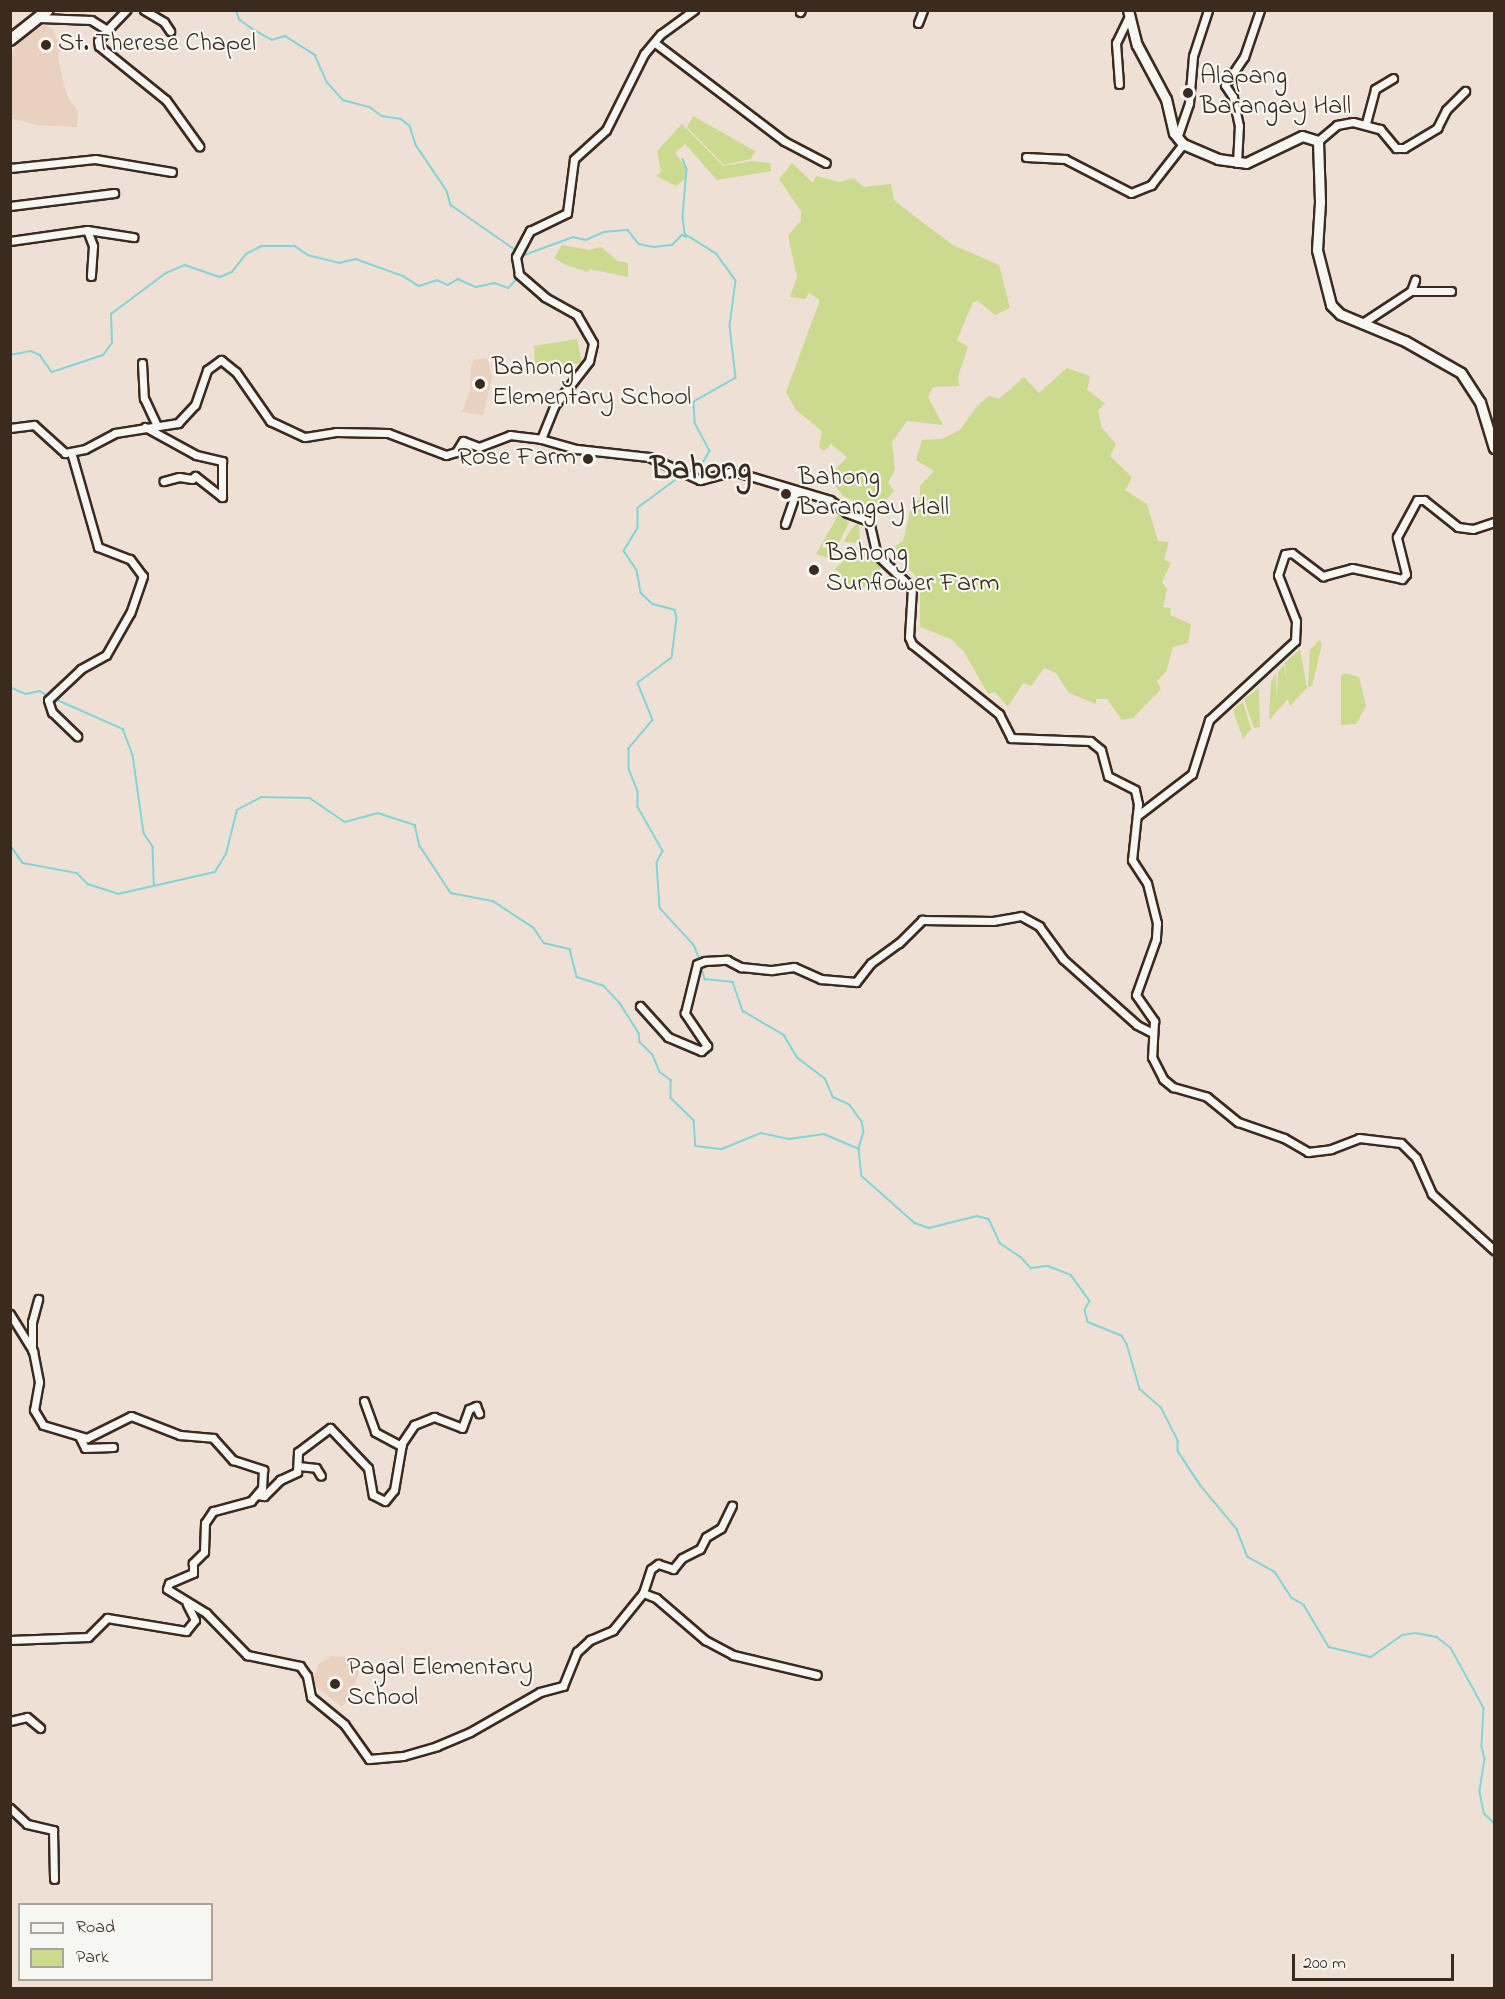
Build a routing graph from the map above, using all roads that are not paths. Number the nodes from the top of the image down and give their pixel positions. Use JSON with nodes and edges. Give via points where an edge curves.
{"nodes":[{"id":1,"x":126,"y":10,"type":"edge"},
{"id":2,"x":144,"y":10,"type":"edge"},
{"id":3,"x":162,"y":10,"type":"edge"},
{"id":4,"x":694,"y":10,"type":"edge"},
{"id":5,"x":922,"y":10,"type":"edge"},
{"id":6,"x":1208,"y":10,"type":"edge"},
{"id":7,"x":1260,"y":10,"type":"edge"},
{"id":8,"x":44,"y":14,"type":"edge"},
{"id":9,"x":1128,"y":14,"type":"edge"},
{"id":10,"x":156,"y":16,"type":"junction"},
{"id":11,"x":918,"y":23,"type":"dead end"},
{"id":12,"x":106,"y":30,"type":"junction"},
{"id":13,"x":170,"y":31,"type":"dead end"},
{"id":14,"x":10,"y":40,"type":"edge"},
{"id":15,"x":655,"y":43,"type":"junction"},
{"id":16,"x":1393,"y":78,"type":"dead end"},
{"id":17,"x":1119,"y":84,"type":"dead end"},
{"id":18,"x":1465,"y":91,"type":"dead end"},
{"id":19,"x":1366,"y":123,"type":"junction"},
{"id":20,"x":1180,"y":141,"type":"junction"},
{"id":21,"x":1318,"y":141,"type":"junction"},
{"id":22,"x":199,"y":147,"type":"dead end"},
{"id":23,"x":1026,"y":157,"type":"dead end"},
{"id":24,"x":826,"y":163,"type":"dead end"},
{"id":25,"x":1238,"y":163,"type":"junction"},
{"id":26,"x":10,"y":168,"type":"edge"},
{"id":27,"x":172,"y":172,"type":"dead end"},
{"id":28,"x":114,"y":193,"type":"dead end"},
{"id":29,"x":10,"y":206,"type":"edge"},
{"id":30,"x":87,"y":230,"type":"junction"},
{"id":31,"x":133,"y":237,"type":"dead end"},
{"id":32,"x":10,"y":242,"type":"edge"},
{"id":33,"x":91,"y":276,"type":"dead end"},
{"id":34,"x":1415,"y":280,"type":"dead end"},
{"id":35,"x":1411,"y":291,"type":"junction"},
{"id":36,"x":1451,"y":291,"type":"dead end"},
{"id":37,"x":1364,"y":322,"type":"junction"},
{"id":38,"x":142,"y":363,"type":"dead end"},
{"id":39,"x":157,"y":426,"type":"junction"},
{"id":40,"x":146,"y":427,"type":"junction"},
{"id":41,"x":10,"y":428,"type":"edge"},
{"id":42,"x":541,"y":439,"type":"junction"},
{"id":43,"x":1494,"y":448,"type":"edge"},
{"id":44,"x":71,"y":452,"type":"junction"},
{"id":45,"x":164,"y":481,"type":"dead end"},
{"id":46,"x":796,"y":492,"type":"junction"},
{"id":47,"x":1494,"y":522,"type":"edge"},
{"id":48,"x":785,"y":524,"type":"dead end"},
{"id":49,"x":77,"y":736,"type":"dead end"},
{"id":50,"x":1137,"y":816,"type":"junction"},
{"id":51,"x":640,"y":1006,"type":"dead end"},
{"id":52,"x":1153,"y":1033,"type":"junction"},
{"id":53,"x":1494,"y":1250,"type":"edge"},
{"id":54,"x":38,"y":1299,"type":"dead end"},
{"id":55,"x":10,"y":1314,"type":"edge"},
{"id":56,"x":32,"y":1350,"type":"junction"},
{"id":57,"x":364,"y":1401,"type":"dead end"},
{"id":58,"x":479,"y":1413,"type":"dead end"},
{"id":59,"x":80,"y":1438,"type":"junction"},
{"id":60,"x":401,"y":1446,"type":"junction"},
{"id":61,"x":113,"y":1447,"type":"dead end"},
{"id":62,"x":298,"y":1466,"type":"junction"},
{"id":63,"x":321,"y":1476,"type":"dead end"},
{"id":64,"x":257,"y":1495,"type":"junction"},
{"id":65,"x":732,"y":1505,"type":"dead end"},
{"id":66,"x":643,"y":1593,"type":"junction"},
{"id":67,"x":186,"y":1602,"type":"junction"},
{"id":68,"x":10,"y":1640,"type":"edge"},
{"id":69,"x":817,"y":1675,"type":"dead end"},
{"id":70,"x":10,"y":1721,"type":"edge"},
{"id":71,"x":40,"y":1728,"type":"dead end"},
{"id":72,"x":10,"y":1808,"type":"edge"},
{"id":73,"x":54,"y":1879,"type":"dead end"}],
"edges":[{"from":1,"to":12,"type":"street"},
{"from":2,"to":10,"type":"street"},
{"from":3,"to":10,"type":"street"},
{"from":4,"to":15,"type":"street"},
{"from":5,"to":11,"type":"street"},
{"from":6,"to":20,"type":"street","via":[[1193,56],[1189,104]]},
{"from":7,"to":25,"type":"street","via":[[1244,57],[1225,85],[1233,97],[1239,126]]},
{"from":8,"to":12,"type":"street","via":[[91,20]]},
{"from":8,"to":14,"type":"highway"},
{"from":9,"to":17,"type":"street","via":[[1116,44]]},
{"from":9,"to":20,"type":"main road"},
{"from":10,"to":13,"type":"street"},
{"from":12,"to":22,"type":"street","via":[[99,46],[166,100]]},
{"from":15,"to":24,"type":"street","via":[[784,141]]},
{"from":15,"to":42,"type":"street","via":[[639,61],[623,101],[599,141],[574,159],[567,213],[536,225],[524,238],[516,257],[521,276],[545,297],[577,315],[593,343],[590,361],[554,406]]},
{"from":16,"to":19,"type":"street","via":[[1374,89]]},
{"from":18,"to":19,"type":"street","via":[[1446,110],[1437,128],[1404,148],[1396,148],[1384,132]]},
{"from":19,"to":21,"type":"street","via":[[1342,123]]},
{"from":20,"to":23,"type":"street","via":[[1151,185],[1131,193],[1065,159]]},
{"from":20,"to":25,"type":"main road","via":[[1209,157]]},
{"from":21,"to":25,"type":"main road","via":[[1302,136],[1262,158]]},
{"from":21,"to":37,"type":"main road","via":[[1320,202],[1316,240],[1328,300],[1340,314]]},
{"from":26,"to":27,"type":"street","via":[[95,159]]},
{"from":28,"to":29,"type":"street"},
{"from":30,"to":31,"type":"street"},
{"from":30,"to":32,"type":"street"},
{"from":30,"to":33,"type":"street","via":[[93,246]]},
{"from":34,"to":35,"type":"street"},
{"from":35,"to":36,"type":"street"},
{"from":35,"to":37,"type":"street"},
{"from":37,"to":43,"type":"main road","via":[[1435,356],[1466,377],[1480,402]]},
{"from":38,"to":39,"type":"street","via":[[144,398]]},
{"from":39,"to":40,"type":"street"},
{"from":39,"to":42,"type":"street","via":[[184,420],[195,405],[207,370],[221,360],[236,372],[270,421],[305,437],[336,432],[388,433],[446,455],[456,452],[463,441],[479,447],[510,435]]},
{"from":40,"to":44,"type":"street","via":[[115,433]]},
{"from":40,"to":45,"type":"street","via":[[196,455],[222,461],[222,497],[195,476],[192,480],[179,477]]},
{"from":41,"to":44,"type":"street","via":[[34,425],[60,450]]},
{"from":42,"to":46,"type":"street","via":[[577,449],[650,457],[700,480],[721,471],[733,471]]},
{"from":44,"to":49,"type":"street","via":[[98,547],[130,559],[143,572],[130,613],[106,655],[81,669],[48,700],[52,712]]},
{"from":46,"to":48,"type":"street"},
{"from":46,"to":50,"type":"street","via":[[830,500],[871,524],[877,555],[912,588],[909,637],[917,649],[999,714],[1014,740],[1074,738],[1095,744],[1101,750],[1108,776],[1135,790]]},
{"from":47,"to":50,"type":"street","via":[[1473,529],[1458,527],[1424,500],[1417,500],[1397,537],[1406,574],[1402,579],[1352,568],[1323,576],[1292,553],[1285,554],[1278,575],[1296,621],[1295,641],[1209,720],[1192,774]]},
{"from":50,"to":52,"type":"street","via":[[1132,860],[1147,883],[1157,931],[1136,995],[1154,1019]]},
{"from":51,"to":52,"type":"street","via":[[654,1017],[668,1037],[701,1051],[707,1046],[685,1013],[697,964],[727,960],[741,967],[794,967],[821,980],[856,982],[871,963],[922,920],[993,921],[1020,916],[1039,926],[1063,959],[1137,1025]]},
{"from":52,"to":53,"type":"street","via":[[1152,1058],[1167,1083],[1202,1095],[1238,1122],[1284,1138],[1308,1152],[1359,1138],[1405,1145],[1416,1158],[1432,1194]]},
{"from":54,"to":56,"type":"street","via":[[32,1322]]},
{"from":55,"to":56,"type":"street"},
{"from":56,"to":59,"type":"street","via":[[39,1382],[34,1401],[36,1418],[47,1427]]},
{"from":57,"to":60,"type":"street","via":[[375,1431]]},
{"from":58,"to":60,"type":"street","via":[[476,1406],[469,1409],[462,1428],[429,1416],[414,1425]]},
{"from":59,"to":61,"type":"street","via":[[86,1448]]},
{"from":59,"to":64,"type":"street","via":[[131,1416],[180,1435],[207,1436],[218,1442],[232,1460],[260,1467],[265,1482]]},
{"from":60,"to":62,"type":"street","via":[[394,1490],[385,1501],[374,1495],[368,1468],[332,1428],[300,1449]]},
{"from":62,"to":63,"type":"street","via":[[316,1468]]},
{"from":62,"to":64,"type":"street","via":[[297,1472],[279,1480],[264,1496]]},
{"from":64,"to":67,"type":"street","via":[[241,1506],[217,1508],[209,1516],[203,1530],[204,1552],[193,1563],[193,1573],[167,1585],[170,1593]]},
{"from":65,"to":66,"type":"street","via":[[721,1528],[706,1537],[700,1549],[682,1558],[673,1569],[658,1564],[651,1569]]},
{"from":66,"to":67,"type":"street","via":[[613,1630],[590,1640],[576,1652],[563,1686],[540,1692],[450,1741],[377,1759],[364,1756],[344,1724],[311,1697],[307,1676],[300,1666],[247,1655],[206,1613]]},
{"from":66,"to":69,"type":"street","via":[[656,1598],[705,1640],[733,1655]]},
{"from":67,"to":68,"type":"street","via":[[195,1620],[186,1631],[107,1618],[88,1637]]},
{"from":70,"to":71,"type":"street","via":[[27,1717]]},
{"from":72,"to":73,"type":"street","via":[[27,1824],[53,1830]]}]}
